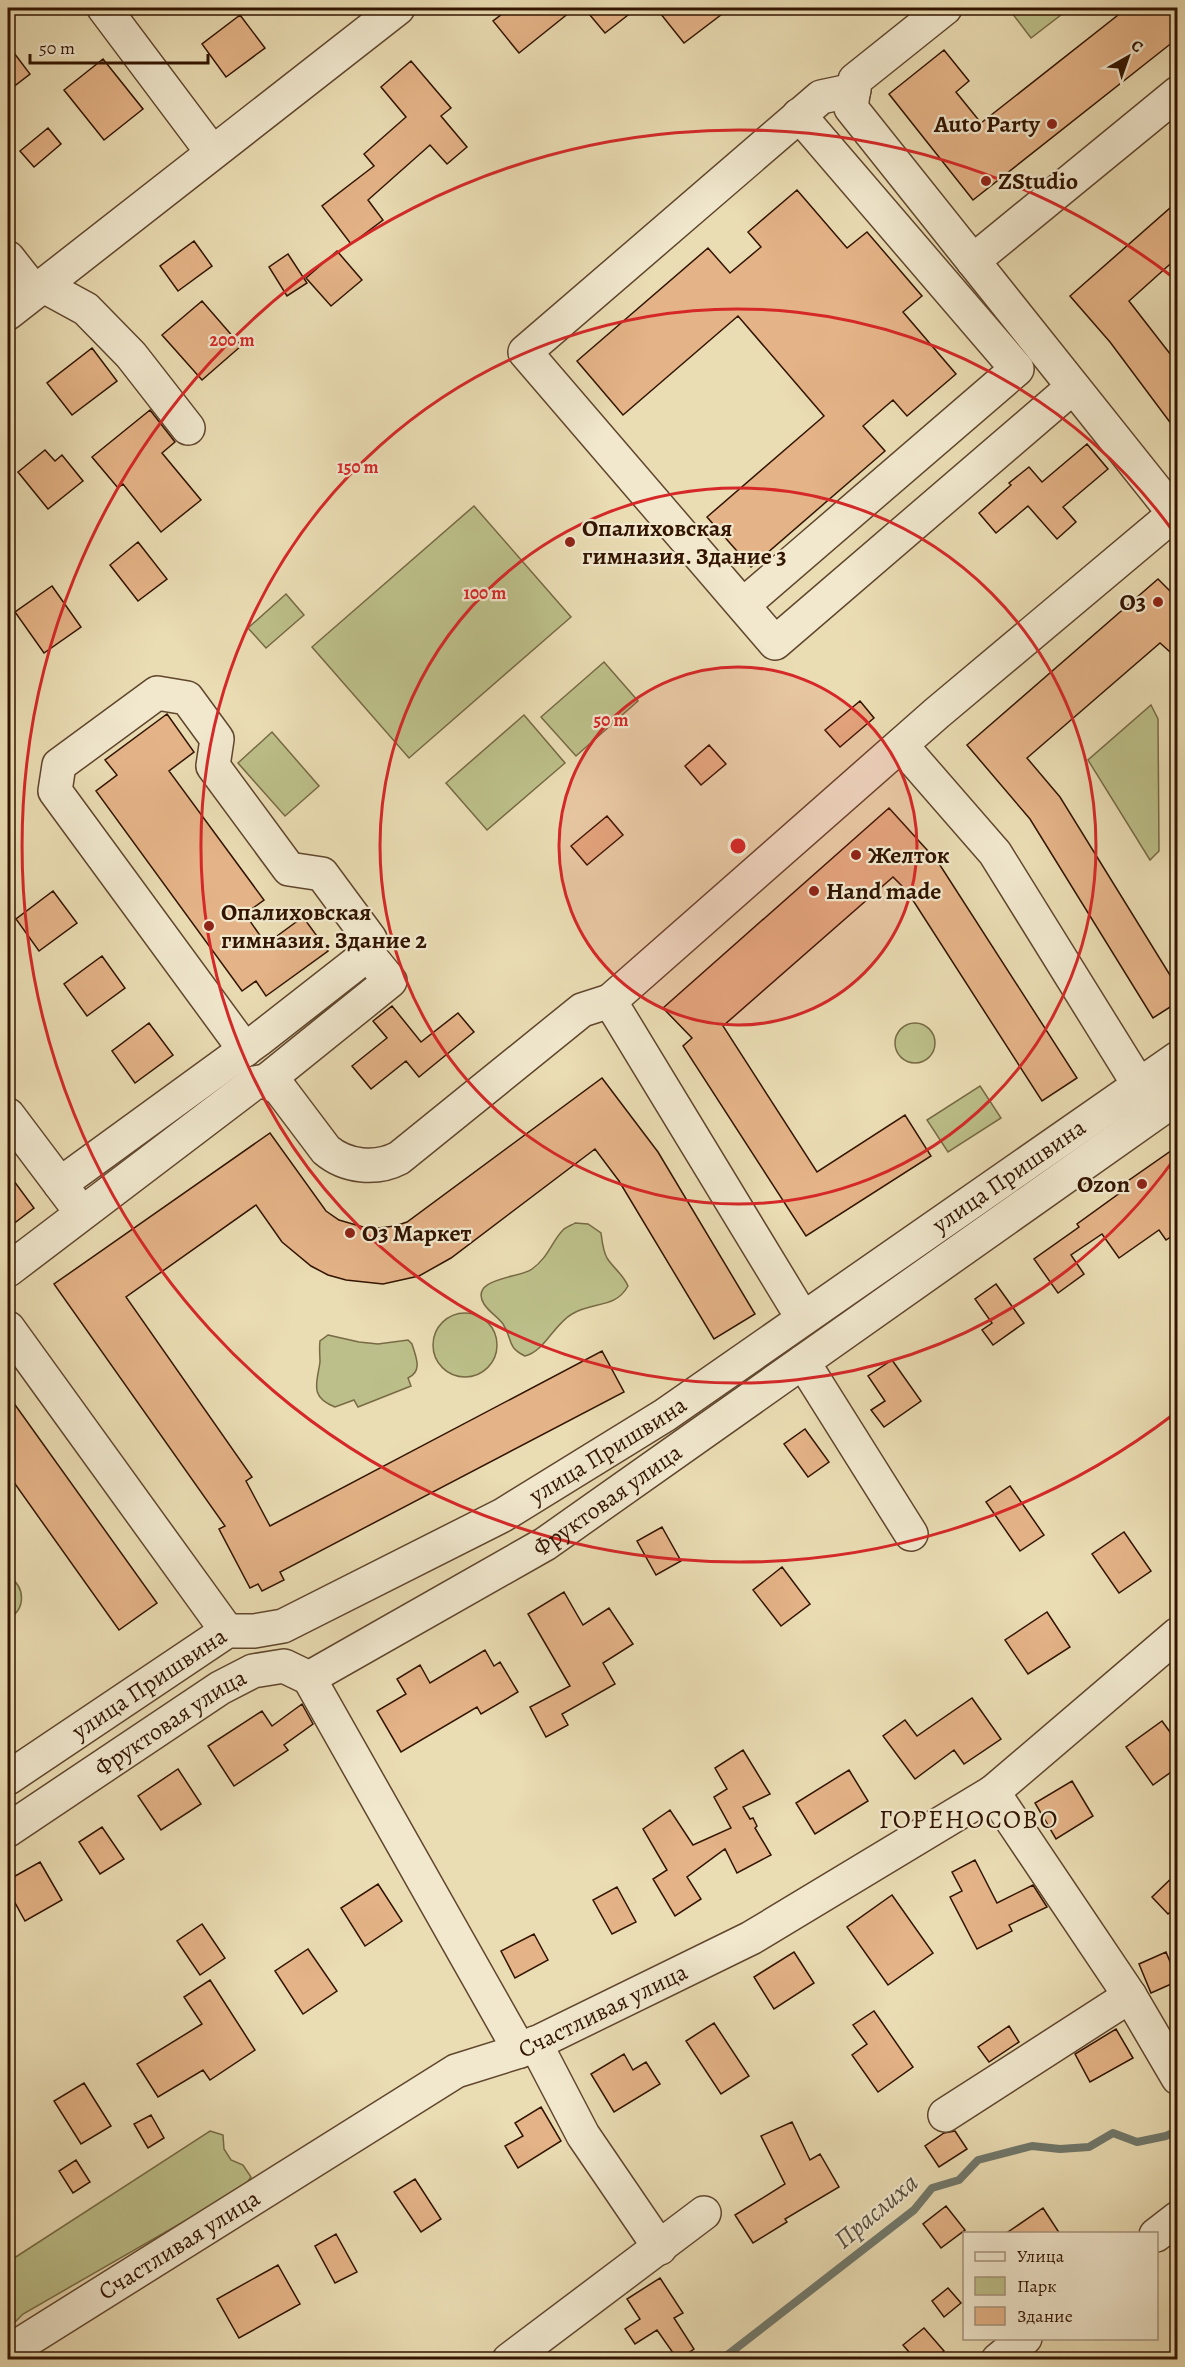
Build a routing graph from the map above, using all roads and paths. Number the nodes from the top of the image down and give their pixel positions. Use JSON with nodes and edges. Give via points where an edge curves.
{"nodes":[{"id":1,"x":104,"y":8,"type":"edge"},
{"id":2,"x":398,"y":8,"type":"edge"},
{"id":3,"x":945,"y":8,"type":"edge"},
{"id":4,"x":854,"y":90,"type":"junction"},
{"id":5,"x":1178,"y":93,"type":"edge"},
{"id":6,"x":799,"y":115,"type":"junction"},
{"id":7,"x":212,"y":152,"type":"junction"},
{"id":8,"x":8,"y":258,"type":"edge"},
{"id":9,"x":973,"y":261,"type":"junction"},
{"id":10,"x":38,"y":288,"type":"junction"},
{"id":11,"x":8,"y":313,"type":"edge"},
{"id":12,"x":1073,"y":387,"type":"junction"},
{"id":13,"x":189,"y":428,"type":"dead end"},
{"id":14,"x":1176,"y":516,"type":"edge"},
{"id":15,"x":743,"y":605,"type":"junction"},
{"id":16,"x":901,"y":745,"type":"junction"},
{"id":17,"x":368,"y":954,"type":"junction"},
{"id":18,"x":610,"y":1001,"type":"junction"},
{"id":19,"x":245,"y":1050,"type":"junction"},
{"id":20,"x":1178,"y":1058,"type":"edge"},
{"id":21,"x":266,"y":1081,"type":"junction"},
{"id":22,"x":1139,"y":1085,"type":"junction"},
{"id":23,"x":1178,"y":1097,"type":"edge"},
{"id":24,"x":8,"y":1115,"type":"edge"},
{"id":25,"x":60,"y":1184,"type":"junction"},
{"id":26,"x":82,"y":1213,"type":"junction"},
{"id":27,"x":8,"y":1270,"type":"edge"},
{"id":28,"x":802,"y":1317,"type":"junction"},
{"id":29,"x":9,"y":1335,"type":"edge"},
{"id":30,"x":802,"y":1362,"type":"junction"},
{"id":31,"x":911,"y":1534,"type":"dead end"},
{"id":32,"x":227,"y":1631,"type":"junction"},
{"id":33,"x":1178,"y":1634,"type":"edge"},
{"id":34,"x":309,"y":1678,"type":"junction"},
{"id":35,"x":8,"y":1778,"type":"edge"},
{"id":36,"x":993,"y":1792,"type":"junction"},
{"id":37,"x":8,"y":1830,"type":"edge"},
{"id":38,"x":1130,"y":1996,"type":"junction"},
{"id":39,"x":527,"y":2047,"type":"junction"},
{"id":40,"x":1178,"y":2078,"type":"edge"},
{"id":41,"x":945,"y":2115,"type":"dead end"},
{"id":42,"x":704,"y":2213,"type":"dead end"},
{"id":43,"x":1178,"y":2218,"type":"edge"},
{"id":44,"x":1158,"y":2233,"type":"edge"},
{"id":45,"x":660,"y":2248,"type":"junction"},
{"id":46,"x":1023,"y":2340,"type":"edge"},
{"id":47,"x":8,"y":2352,"type":"edge"},
{"id":48,"x":509,"y":2360,"type":"edge"},
{"id":49,"x":998,"y":2360,"type":"edge"}],
"edges":[{"from":1,"to":7,"type":"street"},
{"from":2,"to":7,"type":"street"},
{"from":3,"to":4,"type":"street","via":[[855,80]]},
{"from":4,"to":6,"type":"street","via":[[821,97]]},
{"from":4,"to":9,"type":"street","via":[[851,108]]},
{"from":5,"to":9,"type":"street"},
{"from":6,"to":15,"type":"street","via":[[525,352]]},
{"from":6,"to":15,"type":"street","via":[[1017,369]]},
{"from":7,"to":10,"type":"street"},
{"from":8,"to":10,"type":"street"},
{"from":9,"to":12,"type":"street"},
{"from":10,"to":11,"type":"street"},
{"from":10,"to":13,"type":"street","via":[[86,309],[131,355]]},
{"from":12,"to":14,"type":"street"},
{"from":12,"to":15,"type":"street","via":[[775,643]]},
{"from":14,"to":16,"type":"street"},
{"from":16,"to":18,"type":"street"},
{"from":16,"to":22,"type":"street","via":[[995,853]]},
{"from":17,"to":19,"type":"street"},
{"from":17,"to":19,"type":"street","via":[[369,939],[322,874],[289,869],[213,766],[217,739],[187,698],[157,693],[59,765],[55,791]]},
{"from":17,"to":21,"type":"street","via":[[390,981]]},
{"from":18,"to":21,"type":"street","via":[[582,1010],[387,1164],[345,1162],[334,1157],[280,1089]]},
{"from":18,"to":28,"type":"street"},
{"from":19,"to":25,"type":"street"},
{"from":20,"to":22,"type":"street","name":"улица Пришвина"},
{"from":21,"to":26,"type":"street","via":[[254,1083]]},
{"from":22,"to":28,"type":"street","name":"улица Пришвина"},
{"from":23,"to":30,"type":"street","name":"Фруктовая улица"},
{"from":24,"to":25,"type":"street"},
{"from":25,"to":26,"type":"street"},
{"from":26,"to":27,"type":"street"},
{"from":28,"to":32,"type":"street","name":"улица Пришвина","via":[[665,1415],[503,1515],[283,1626]]},
{"from":29,"to":32,"type":"street"},
{"from":30,"to":31,"type":"street"},
{"from":30,"to":34,"type":"street","name":"Фруктовая улица","via":[[545,1544]]},
{"from":32,"to":35,"type":"street","name":"улица Пришвина"},
{"from":33,"to":36,"type":"street","name":"Счастливая улица"},
{"from":34,"to":37,"type":"street","name":"Фруктовая улица","via":[[284,1666],[253,1671],[220,1688]]},
{"from":34,"to":39,"type":"street"},
{"from":36,"to":38,"type":"street"},
{"from":36,"to":39,"type":"street","name":"Счастливая улица","via":[[751,1938]]},
{"from":38,"to":40,"type":"street"},
{"from":38,"to":41,"type":"street"},
{"from":39,"to":45,"type":"street"},
{"from":39,"to":47,"type":"street","name":"Счастливая улица","via":[[456,2071]]},
{"from":42,"to":45,"type":"street"},
{"from":43,"to":44,"type":"street"},
{"from":45,"to":48,"type":"street"},
{"from":46,"to":49,"type":"street"}]}
